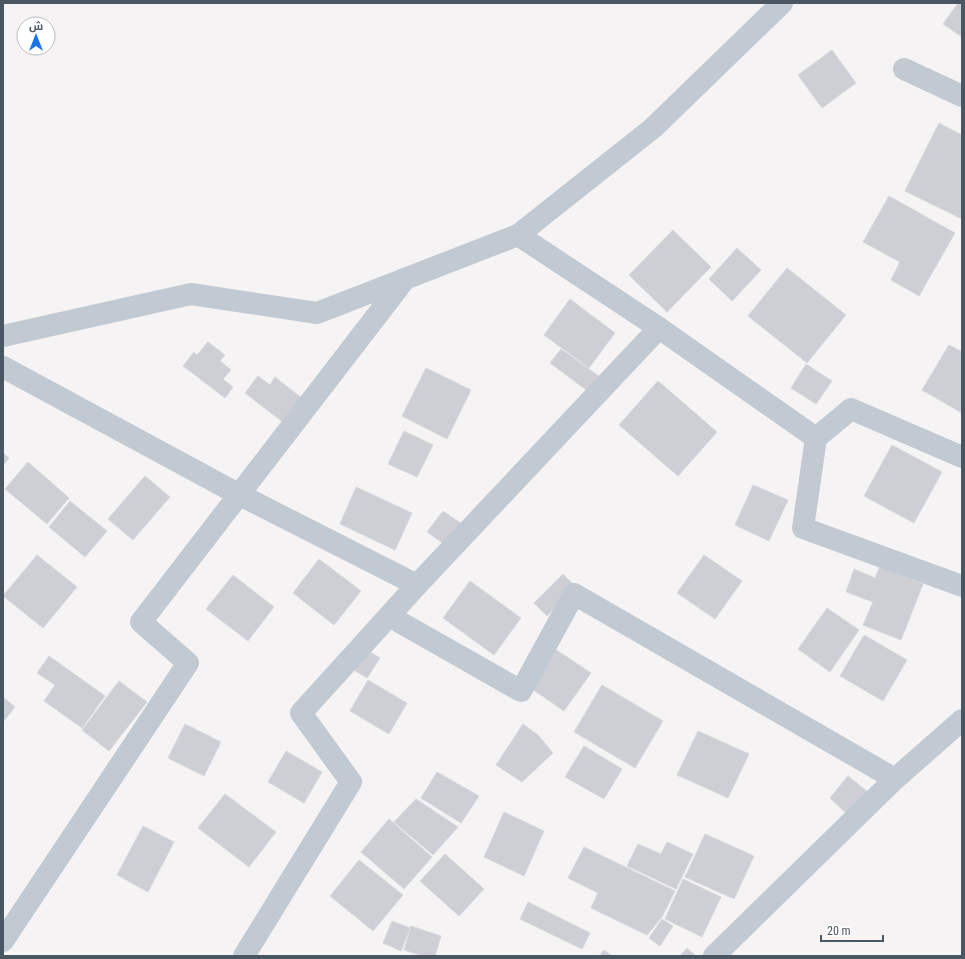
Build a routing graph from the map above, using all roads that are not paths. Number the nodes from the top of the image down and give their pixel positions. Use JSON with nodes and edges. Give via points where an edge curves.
{"nodes":[{"id":1,"x":782,"y":3,"type":"edge"},
{"id":2,"x":904,"y":69,"type":"dead end"},
{"id":3,"x":962,"y":96,"type":"edge"},
{"id":4,"x":518,"y":235,"type":"junction"},
{"id":5,"x":405,"y":279,"type":"junction"},
{"id":6,"x":659,"y":328,"type":"junction"},
{"id":7,"x":3,"y":336,"type":"edge"},
{"id":8,"x":3,"y":367,"type":"edge"},
{"id":9,"x":816,"y":438,"type":"junction"},
{"id":10,"x":962,"y":457,"type":"edge"},
{"id":11,"x":238,"y":494,"type":"junction"},
{"id":12,"x":417,"y":585,"type":"junction"},
{"id":13,"x":962,"y":586,"type":"edge"},
{"id":14,"x":388,"y":616,"type":"junction"},
{"id":15,"x":962,"y":720,"type":"edge"},
{"id":16,"x":895,"y":779,"type":"junction"},
{"id":17,"x":3,"y":941,"type":"edge"},
{"id":18,"x":244,"y":956,"type":"edge"},
{"id":19,"x":714,"y":956,"type":"edge"}],
"edges":[{"from":1,"to":4,"type":"street","via":[[653,128]]},
{"from":2,"to":3,"type":"street"},
{"from":4,"to":5,"type":"street"},
{"from":4,"to":6,"type":"street"},
{"from":5,"to":7,"type":"street","via":[[316,312],[191,294]]},
{"from":5,"to":11,"type":"street"},
{"from":6,"to":9,"type":"street"},
{"from":6,"to":12,"type":"street"},
{"from":8,"to":11,"type":"street"},
{"from":9,"to":10,"type":"street","via":[[851,410]]},
{"from":9,"to":13,"type":"street","via":[[803,528]]},
{"from":11,"to":12,"type":"street"},
{"from":11,"to":17,"type":"street","via":[[141,622],[188,663]]},
{"from":12,"to":14,"type":"street"},
{"from":14,"to":16,"type":"street","via":[[521,691],[574,594]]},
{"from":14,"to":18,"type":"street","via":[[301,713],[351,782]]},
{"from":15,"to":16,"type":"street"},
{"from":16,"to":19,"type":"street"}]}
